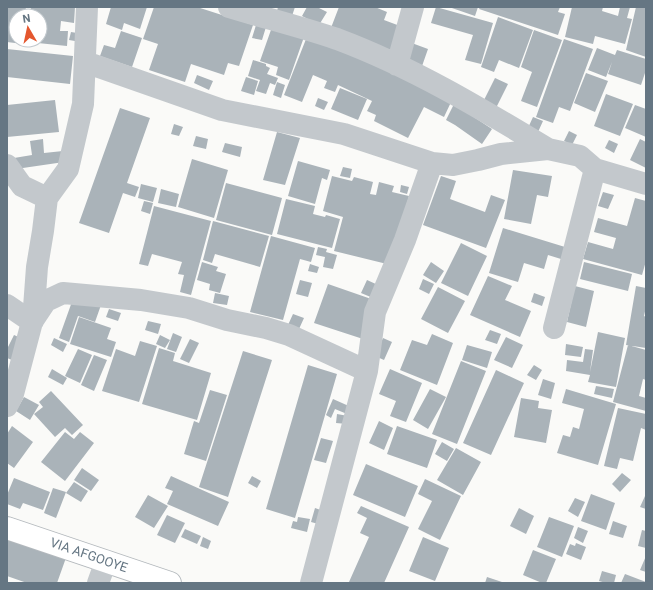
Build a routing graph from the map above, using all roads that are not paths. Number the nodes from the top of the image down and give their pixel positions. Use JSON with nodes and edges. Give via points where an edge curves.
{"nodes":[{"id":1,"x":87,"y":7,"type":"edge"},
{"id":2,"x":229,"y":7,"type":"edge"},
{"id":3,"x":413,"y":7,"type":"edge"},
{"id":4,"x":85,"y":62,"type":"junction"},
{"id":5,"x":397,"y":65,"type":"junction"},
{"id":6,"x":548,"y":149,"type":"junction"},
{"id":7,"x":432,"y":163,"type":"junction"},
{"id":8,"x":7,"y":164,"type":"edge"},
{"id":9,"x":595,"y":169,"type":"junction"},
{"id":10,"x":646,"y":184,"type":"edge"},
{"id":11,"x":47,"y":198,"type":"junction"},
{"id":12,"x":7,"y":305,"type":"edge"},
{"id":13,"x":32,"y":322,"type":"junction"},
{"id":14,"x":554,"y":328,"type":"dead end"},
{"id":15,"x":367,"y":371,"type":"junction"},
{"id":16,"x":7,"y":406,"type":"edge"},
{"id":17,"x":7,"y":528,"type":"edge"},
{"id":18,"x":106,"y":561,"type":"junction"},
{"id":19,"x":98,"y":583,"type":"edge"},
{"id":20,"x":170,"y":583,"type":"edge"},
{"id":21,"x":310,"y":583,"type":"edge"}],
"edges":[{"from":1,"to":4,"type":"street"},
{"from":2,"to":5,"type":"street","via":[[338,40]]},
{"from":3,"to":5,"type":"street"},
{"from":4,"to":7,"type":"street","via":[[222,110],[344,134]]},
{"from":4,"to":11,"type":"street","via":[[83,104],[68,169]]},
{"from":5,"to":6,"type":"street","via":[[462,98]]},
{"from":6,"to":7,"type":"street","via":[[501,154],[453,165]]},
{"from":6,"to":9,"type":"street","via":[[580,156]]},
{"from":7,"to":15,"type":"street","via":[[376,312]]},
{"from":8,"to":11,"type":"street","via":[[22,186]]},
{"from":9,"to":10,"type":"street"},
{"from":9,"to":14,"type":"street"},
{"from":11,"to":13,"type":"street"},
{"from":12,"to":13,"type":"street"},
{"from":13,"to":15,"type":"street","via":[[46,301],[63,293],[141,300],[188,308],[289,335]]},
{"from":13,"to":16,"type":"street","via":[[13,394]]},
{"from":15,"to":21,"type":"street"},
{"from":17,"to":18,"type":"main road","name":"VIA AFGOOYE"},
{"from":18,"to":19,"type":"street"},
{"from":18,"to":20,"type":"main road","name":"VIA AFGOOYE"}]}
